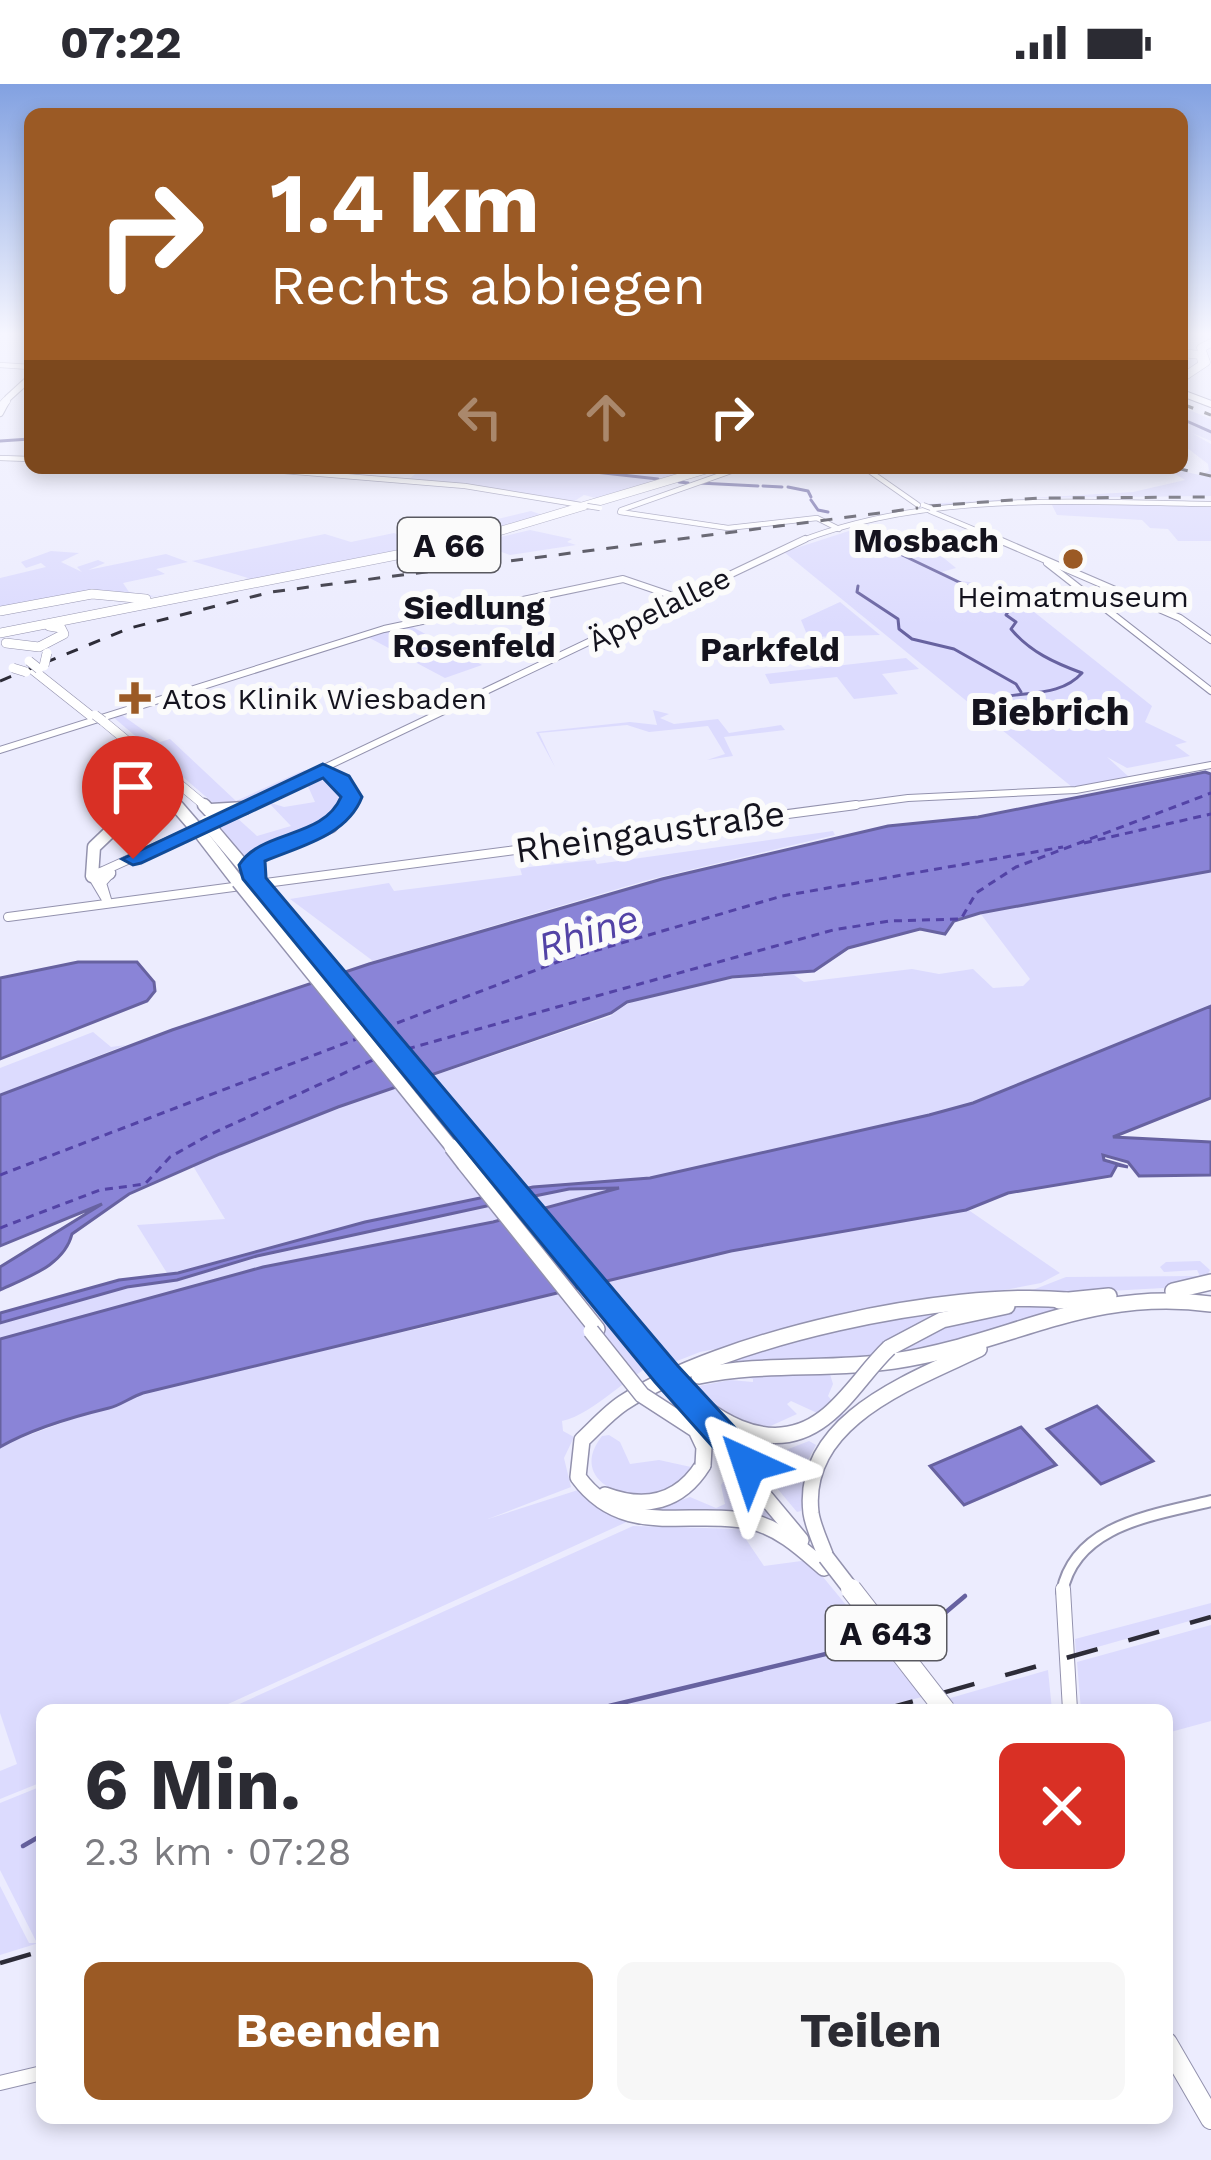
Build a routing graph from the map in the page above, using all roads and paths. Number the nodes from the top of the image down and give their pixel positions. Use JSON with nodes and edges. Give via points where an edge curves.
{"nodes":[{"id":1,"x":326,"y":474,"type":"edge"},
{"id":2,"x":689,"y":474,"type":"edge"},
{"id":3,"x":723,"y":474,"type":"edge"},
{"id":4,"x":876,"y":474,"type":"edge"},
{"id":5,"x":669,"y":481,"type":"junction"},
{"id":6,"x":1211,"y":505,"type":"edge"},
{"id":7,"x":929,"y":509,"type":"junction"},
{"id":8,"x":617,"y":511,"type":"junction"},
{"id":9,"x":831,"y":531,"type":"junction"},
{"id":10,"x":1043,"y":559,"type":"junction"},
{"id":11,"x":181,"y":596,"type":"junction"},
{"id":12,"x":679,"y":597,"type":"junction"},
{"id":13,"x":57,"y":601,"type":"junction"},
{"id":14,"x":129,"y":608,"type":"junction"},
{"id":15,"x":4,"y":611,"type":"edge"},
{"id":16,"x":84,"y":614,"type":"junction"},
{"id":17,"x":32,"y":626,"type":"junction"},
{"id":18,"x":1,"y":638,"type":"edge"},
{"id":19,"x":1211,"y":640,"type":"edge"},
{"id":20,"x":26,"y":667,"type":"edge"},
{"id":21,"x":51,"y":682,"type":"junction"},
{"id":22,"x":1211,"y":691,"type":"edge"},
{"id":23,"x":97,"y":719,"type":"junction"},
{"id":24,"x":0,"y":750,"type":"edge"},
{"id":25,"x":1211,"y":765,"type":"edge"},
{"id":26,"x":332,"y":772,"type":"junction"},
{"id":27,"x":160,"y":786,"type":"junction"},
{"id":28,"x":245,"y":808,"type":"joint"},
{"id":29,"x":140,"y":816,"type":"junction"},
{"id":30,"x":208,"y":824,"type":"junction"},
{"id":31,"x":101,"y":879,"type":"junction"},
{"id":32,"x":241,"y":883,"type":"junction"},
{"id":33,"x":4,"y":917,"type":"edge"},
{"id":34,"x":465,"y":1164,"type":"junction"},
{"id":35,"x":1211,"y":1282,"type":"edge"},
{"id":36,"x":1063,"y":1307,"type":"junction"},
{"id":37,"x":1211,"y":1308,"type":"edge"},
{"id":38,"x":692,"y":1403,"type":"junction"},
{"id":39,"x":618,"y":1410,"type":"junction"},
{"id":40,"x":1211,"y":1501,"type":"edge"},
{"id":41,"x":825,"y":1563,"type":"junction"},
{"id":42,"x":931,"y":1704,"type":"edge"},
{"id":43,"x":940,"y":1704,"type":"edge"},
{"id":44,"x":1070,"y":1704,"type":"edge"},
{"id":45,"x":1173,"y":2053,"type":"edge"},
{"id":46,"x":1173,"y":2071,"type":"edge"},
{"id":47,"x":36,"y":2074,"type":"edge"},
{"id":48,"x":0,"y":2083,"type":"edge"},
{"id":49,"x":1211,"y":2119,"type":"edge"},
{"id":50,"x":1211,"y":2133,"type":"edge"}],
"edges":[{"from":1,"to":8,"type":"street","bridge":true},
{"from":2,"to":5,"type":"highway","number":"A 66"},
{"from":3,"to":8,"type":"street"},
{"from":4,"to":7,"type":"street"},
{"from":5,"to":11,"type":"highway","number":"A 66","via":[[502,532]]},
{"from":5,"to":14,"type":"highway","number":"A 66","via":[[470,542]]},
{"from":6,"to":7,"type":"street","name":"Äppelallee"},
{"from":7,"to":9,"type":"street","name":"Äppelallee"},
{"from":7,"to":10,"type":"street"},
{"from":8,"to":9,"type":"street","via":[[723,528],[812,518]]},
{"from":9,"to":12,"type":"street","name":"Äppelallee"},
{"from":10,"to":19,"type":"street","via":[[1177,616]]},
{"from":10,"to":22,"type":"street"},
{"from":11,"to":13,"type":"highway"},
{"from":11,"to":16,"type":"highway","number":"A 66"},
{"from":12,"to":24,"type":"street","via":[[629,578],[366,634]]},
{"from":12,"to":26,"type":"street","name":"Äppelallee"},
{"from":13,"to":15,"type":"highway"},
{"from":13,"to":16,"type":"highway","via":[[107,601]]},
{"from":14,"to":17,"type":"highway","number":"A 66"},
{"from":14,"to":20,"type":"highway","bridge":true,"via":[[92,619]]},
{"from":16,"to":18,"type":"highway","number":"A 66"},
{"from":17,"to":18,"type":"highway","number":"A 66"},
{"from":17,"to":18,"type":"highway","via":[[64,634],[39,647]]},
{"from":18,"to":20,"type":"highway"},
{"from":20,"to":21,"type":"highway"},
{"from":20,"to":21,"type":"highway"},
{"from":21,"to":23,"type":"highway","number":"A 643"},
{"from":23,"to":27,"type":"highway","number":"A 643"},
{"from":23,"to":30,"type":"highway","number":"A 643"},
{"from":25,"to":32,"type":"street","name":"Rheingaustraße","via":[[1071,790],[908,798]]},
{"from":26,"to":28,"type":"street","name":"Äppelallee"},
{"from":26,"to":30,"type":"street","name":"Äppelallee"},
{"from":26,"to":32,"type":"highway","via":[[351,797],[345,812],[256,856]]},
{"from":27,"to":29,"type":"highway","via":[[166,801]]},
{"from":27,"to":30,"type":"highway","number":"A 643"},
{"from":28,"to":30,"type":"highway"},
{"from":29,"to":30,"type":"highway"},
{"from":29,"to":31,"type":"highway","via":[[93,850]]},
{"from":30,"to":31,"type":"street","name":"Äppelallee"},
{"from":30,"to":32,"type":"highway","number":"A 643"},
{"from":31,"to":32,"type":"street","name":"Rheingaustraße","via":[[132,900]]},
{"from":31,"to":33,"type":"street","name":"Rheingaustraße","via":[[85,907]]},
{"from":32,"to":34,"type":"highway","number":"A 643","bridge":true},
{"from":32,"to":38,"type":"highway","number":"A 643","bridge":true},
{"from":34,"to":39,"type":"highway","bridge":true,"via":[[633,1385],[696,1430],[704,1459],[691,1484],[644,1504],[595,1487],[583,1448]]},
{"from":34,"to":41,"type":"highway","number":"A 643","bridge":true,"via":[[639,1382],[716,1438]]},
{"from":35,"to":36,"type":"highway"},
{"from":36,"to":37,"type":"highway","via":[[1143,1301]]},
{"from":36,"to":38,"type":"highway","bridge":true,"via":[[954,1316],[889,1348],[826,1416],[801,1431],[750,1432]]},
{"from":36,"to":39,"type":"highway","via":[[969,1345],[897,1361],[715,1372]]},
{"from":36,"to":39,"type":"highway","via":[[954,1300],[878,1313],[729,1357]]},
{"from":36,"to":41,"type":"highway","via":[[954,1361],[830,1438],[808,1477],[808,1511]]},
{"from":38,"to":41,"type":"highway","number":"A 643","bridge":true},
{"from":39,"to":41,"type":"highway","via":[[583,1433],[574,1453],[579,1480],[596,1498],[640,1516],[763,1526]]},
{"from":40,"to":44,"type":"street","via":[[1114,1528],[1076,1556],[1061,1600]]},
{"from":41,"to":42,"type":"highway","number":"A 643","bridge":true},
{"from":41,"to":43,"type":"highway","number":"A 643","bridge":true},
{"from":45,"to":49,"type":"highway"},
{"from":46,"to":50,"type":"highway"},
{"from":47,"to":48,"type":"street"}]}
